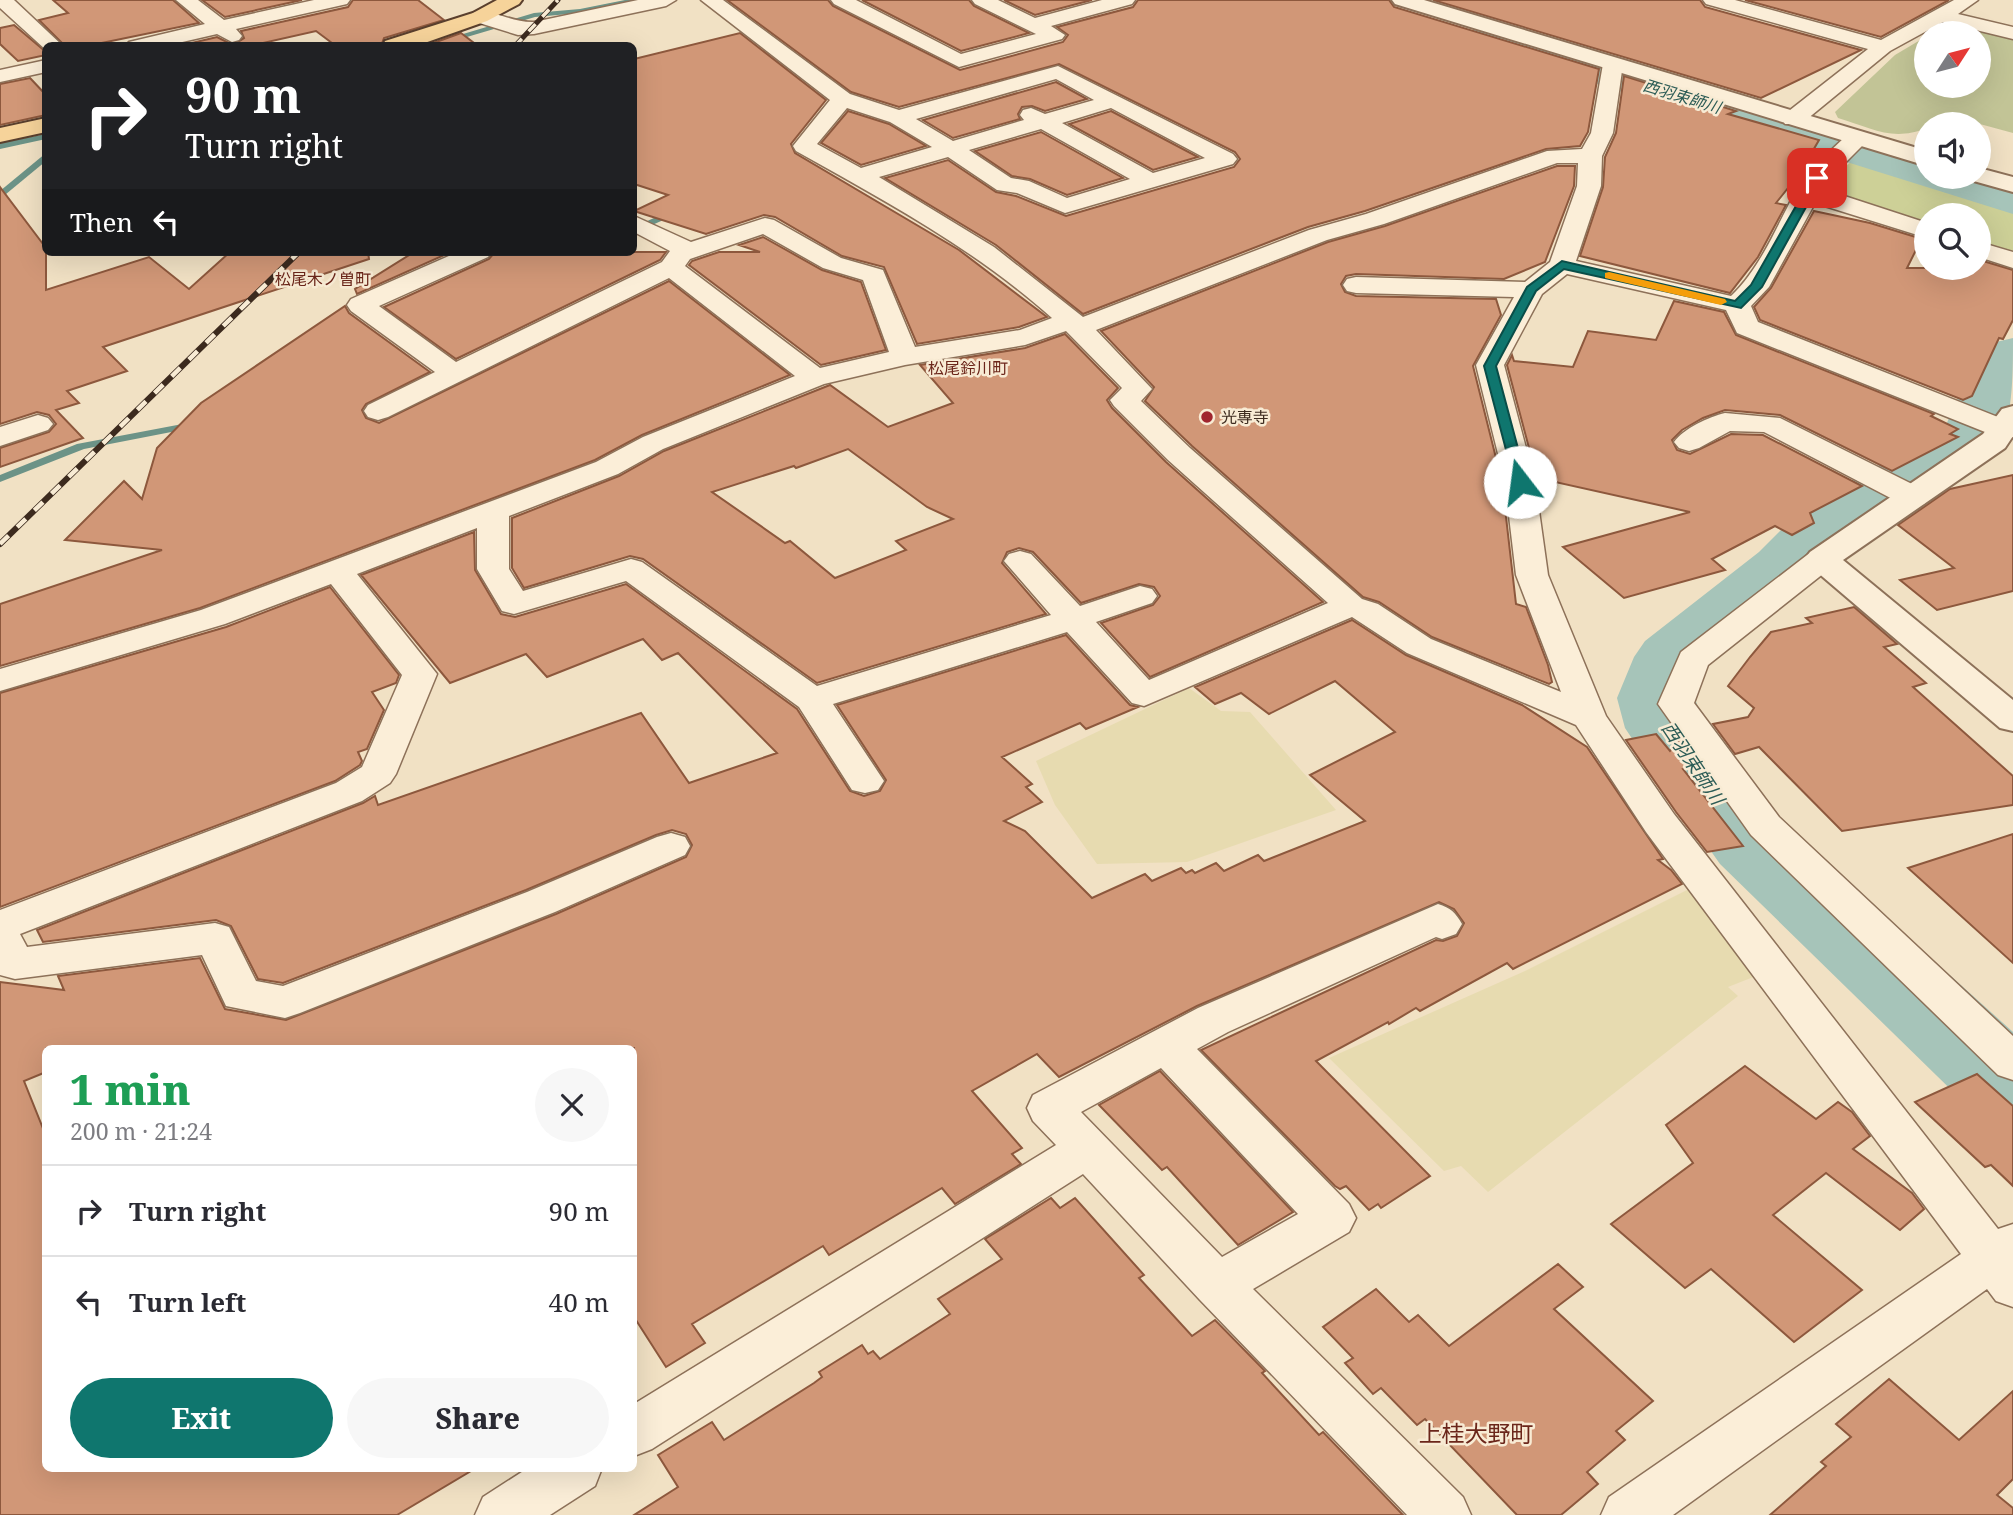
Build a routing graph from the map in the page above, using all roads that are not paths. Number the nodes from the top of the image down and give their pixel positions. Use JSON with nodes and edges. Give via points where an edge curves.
{"nodes":[{"id":1,"x":3,"y":0,"type":"edge"},
{"id":2,"x":186,"y":0,"type":"edge"},
{"id":3,"x":340,"y":0,"type":"edge"},
{"id":4,"x":512,"y":0,"type":"edge"},
{"id":5,"x":666,"y":0,"type":"edge"},
{"id":6,"x":711,"y":0,"type":"edge"},
{"id":7,"x":841,"y":0,"type":"edge"},
{"id":8,"x":982,"y":0,"type":"edge"},
{"id":9,"x":1402,"y":0,"type":"edge"},
{"id":10,"x":1713,"y":0,"type":"edge"},
{"id":11,"x":1120,"y":1,"type":"edge"},
{"id":12,"x":1949,"y":6,"type":"edge"},
{"id":13,"x":480,"y":17,"type":"junction"},
{"id":14,"x":1034,"y":24,"type":"junction"},
{"id":15,"x":220,"y":27,"type":"junction"},
{"id":16,"x":2013,"y":33,"type":"edge"},
{"id":17,"x":49,"y":42,"type":"edge"},
{"id":18,"x":154,"y":42,"type":"edge"},
{"id":19,"x":238,"y":42,"type":"edge"},
{"id":20,"x":405,"y":42,"type":"edge"},
{"id":21,"x":1883,"y":47,"type":"junction"},
{"id":22,"x":42,"y":67,"type":"edge"},
{"id":23,"x":1612,"y":71,"type":"junction"},
{"id":24,"x":0,"y":76,"type":"edge"},
{"id":25,"x":989,"y":92,"type":"junction"},
{"id":26,"x":842,"y":99,"type":"junction"},
{"id":27,"x":1113,"y":101,"type":"junction"},
{"id":28,"x":898,"y":117,"type":"junction"},
{"id":29,"x":1793,"y":119,"type":"junction"},
{"id":30,"x":1044,"y":122,"type":"junction"},
{"id":31,"x":42,"y":126,"type":"edge"},
{"id":32,"x":0,"y":135,"type":"edge"},
{"id":33,"x":1851,"y":144,"type":"junction"},
{"id":34,"x":952,"y":149,"type":"junction"},
{"id":35,"x":1590,"y":156,"type":"junction"},
{"id":36,"x":1914,"y":156,"type":"edge"},
{"id":37,"x":858,"y":176,"type":"junction"},
{"id":38,"x":1991,"y":179,"type":"edge"},
{"id":39,"x":1150,"y":181,"type":"junction"},
{"id":40,"x":2013,"y":185,"type":"edge"},
{"id":41,"x":1807,"y":192,"type":"junction"},
{"id":42,"x":637,"y":225,"type":"edge"},
{"id":43,"x":1914,"y":228,"type":"edge"},
{"id":44,"x":1991,"y":253,"type":"edge"},
{"id":45,"x":470,"y":256,"type":"edge"},
{"id":46,"x":680,"y":259,"type":"junction"},
{"id":47,"x":2013,"y":260,"type":"edge"},
{"id":48,"x":1562,"y":265,"type":"junction"},
{"id":49,"x":1356,"y":285,"type":"dead end"},
{"id":50,"x":1531,"y":289,"type":"junction"},
{"id":51,"x":1737,"y":305,"type":"junction"},
{"id":52,"x":1076,"y":323,"type":"junction"},
{"id":53,"x":905,"y":357,"type":"junction"},
{"id":54,"x":454,"y":373,"type":"junction"},
{"id":55,"x":815,"y":378,"type":"junction"},
{"id":56,"x":377,"y":411,"type":"dead end"},
{"id":57,"x":38,"y":424,"type":"dead end"},
{"id":58,"x":1997,"y":430,"type":"edge"},
{"id":59,"x":0,"y":437,"type":"edge"},
{"id":60,"x":1689,"y":442,"type":"dead end"},
{"id":61,"x":1898,"y":490,"type":"junction"},
{"id":62,"x":494,"y":512,"type":"junction"},
{"id":63,"x":1822,"y":559,"type":"junction"},
{"id":64,"x":1020,"y":561,"type":"dead end"},
{"id":65,"x":337,"y":570,"type":"junction"},
{"id":66,"x":1140,"y":596,"type":"dead end"},
{"id":67,"x":1350,"y":606,"type":"junction"},
{"id":68,"x":1073,"y":620,"type":"junction"},
{"id":69,"x":0,"y":680,"type":"edge"},
{"id":70,"x":812,"y":699,"type":"junction"},
{"id":71,"x":1589,"y":718,"type":"junction"},
{"id":72,"x":2013,"y":719,"type":"edge"},
{"id":73,"x":865,"y":781,"type":"dead end"},
{"id":74,"x":671,"y":846,"type":"dead end"},
{"id":75,"x":1443,"y":924,"type":"dead end"},
{"id":76,"x":0,"y":926,"type":"edge"},
{"id":77,"x":0,"y":934,"type":"edge"},
{"id":78,"x":1166,"y":1045,"type":"junction"},
{"id":79,"x":2013,"y":1063,"type":"edge"},
{"id":80,"x":1088,"y":1147,"type":"junction"},
{"id":81,"x":2006,"y":1262,"type":"edge"},
{"id":82,"x":1217,"y":1284,"type":"junction"},
{"id":83,"x":637,"y":1430,"type":"edge"},
{"id":84,"x":570,"y":1472,"type":"edge"},
{"id":85,"x":502,"y":1515,"type":"edge"},
{"id":86,"x":1444,"y":1515,"type":"edge"},
{"id":87,"x":1628,"y":1515,"type":"edge"}],
"edges":[{"from":1,"to":17,"type":"street"},
{"from":2,"to":15,"type":"street"},
{"from":3,"to":15,"type":"street"},
{"from":4,"to":13,"type":"main road"},
{"from":5,"to":13,"type":"street","via":[[534,28],[518,29]]},
{"from":6,"to":26,"type":"street"},
{"from":7,"to":14,"type":"street","via":[[959,61],[1055,35]]},
{"from":8,"to":14,"type":"street"},
{"from":9,"to":23,"type":"street"},
{"from":10,"to":21,"type":"street"},
{"from":11,"to":14,"type":"street"},
{"from":12,"to":16,"type":"street"},
{"from":12,"to":21,"type":"street"},
{"from":13,"to":20,"type":"main road"},
{"from":15,"to":18,"type":"street"},
{"from":15,"to":19,"type":"street"},
{"from":21,"to":29,"type":"street"},
{"from":22,"to":24,"type":"street"},
{"from":23,"to":29,"type":"street"},
{"from":23,"to":35,"type":"street","via":[[1602,133]]},
{"from":25,"to":27,"type":"street","via":[[1058,72]]},
{"from":25,"to":28,"type":"street"},
{"from":25,"to":30,"type":"street"},
{"from":26,"to":28,"type":"street"},
{"from":26,"to":37,"type":"street","via":[[804,145]]},
{"from":27,"to":30,"type":"street"},
{"from":27,"to":39,"type":"street","via":[[1225,159]]},
{"from":28,"to":34,"type":"street"},
{"from":29,"to":33,"type":"street"},
{"from":30,"to":34,"type":"street"},
{"from":30,"to":39,"type":"street"},
{"from":31,"to":32,"type":"main road"},
{"from":33,"to":36,"type":"street"},
{"from":33,"to":41,"type":"street"},
{"from":34,"to":37,"type":"street"},
{"from":34,"to":39,"type":"street","via":[[1005,185],[1021,186],[1065,206]]},
{"from":35,"to":48,"type":"street","via":[[1589,186]]},
{"from":35,"to":52,"type":"street","via":[[1555,156]]},
{"from":37,"to":52,"type":"street","via":[[960,234]]},
{"from":38,"to":40,"type":"street"},
{"from":41,"to":43,"type":"street"},
{"from":41,"to":51,"type":"street","via":[[1756,287]]},
{"from":42,"to":46,"type":"street"},
{"from":44,"to":47,"type":"street"},
{"from":45,"to":54,"type":"street","via":[[360,305]]},
{"from":46,"to":53,"type":"street","via":[[765,225],[832,263],[874,275]]},
{"from":46,"to":54,"type":"street"},
{"from":46,"to":55,"type":"street"},
{"from":48,"to":50,"type":"street"},
{"from":48,"to":51,"type":"street"},
{"from":49,"to":50,"type":"street"},
{"from":50,"to":71,"type":"street","via":[[1490,366],[1520,482],[1532,575]]},
{"from":51,"to":58,"type":"street","via":[[1746,327]]},
{"from":52,"to":53,"type":"street","via":[[1026,337]]},
{"from":52,"to":67,"type":"street","via":[[1138,388],[1124,400]]},
{"from":53,"to":55,"type":"street"},
{"from":54,"to":56,"type":"street"},
{"from":55,"to":62,"type":"street"},
{"from":57,"to":59,"type":"street"},
{"from":58,"to":61,"type":"street"},
{"from":60,"to":61,"type":"street","via":[[1726,422],[1770,424]]},
{"from":61,"to":63,"type":"street"},
{"from":62,"to":65,"type":"street"},
{"from":62,"to":70,"type":"street","via":[[493,569],[514,604],[631,569]]},
{"from":63,"to":72,"type":"street"},
{"from":63,"to":79,"type":"street","via":[[1693,660],[1676,704],[1765,826]]},
{"from":64,"to":68,"type":"street"},
{"from":65,"to":69,"type":"street","via":[[213,617]]},
{"from":65,"to":76,"type":"street","via":[[420,674],[377,774],[349,792]]},
{"from":66,"to":68,"type":"street"},
{"from":67,"to":68,"type":"street","via":[[1144,695]]},
{"from":67,"to":71,"type":"street","via":[[1366,611],[1419,646]]},
{"from":68,"to":70,"type":"street"},
{"from":70,"to":73,"type":"street"},
{"from":71,"to":81,"type":"street","via":[[1660,823]]},
{"from":74,"to":77,"type":"street","via":[[285,1002],[241,995],[215,938],[15,964]]},
{"from":75,"to":78,"type":"street","via":[[1438,919]]},
{"from":78,"to":80,"type":"street","via":[[1049,1108]]},
{"from":78,"to":82,"type":"street","via":[[1332,1218]]},
{"from":80,"to":82,"type":"street"},
{"from":80,"to":83,"type":"street"},
{"from":81,"to":87,"type":"street"},
{"from":82,"to":86,"type":"street"},
{"from":84,"to":85,"type":"street"}]}
